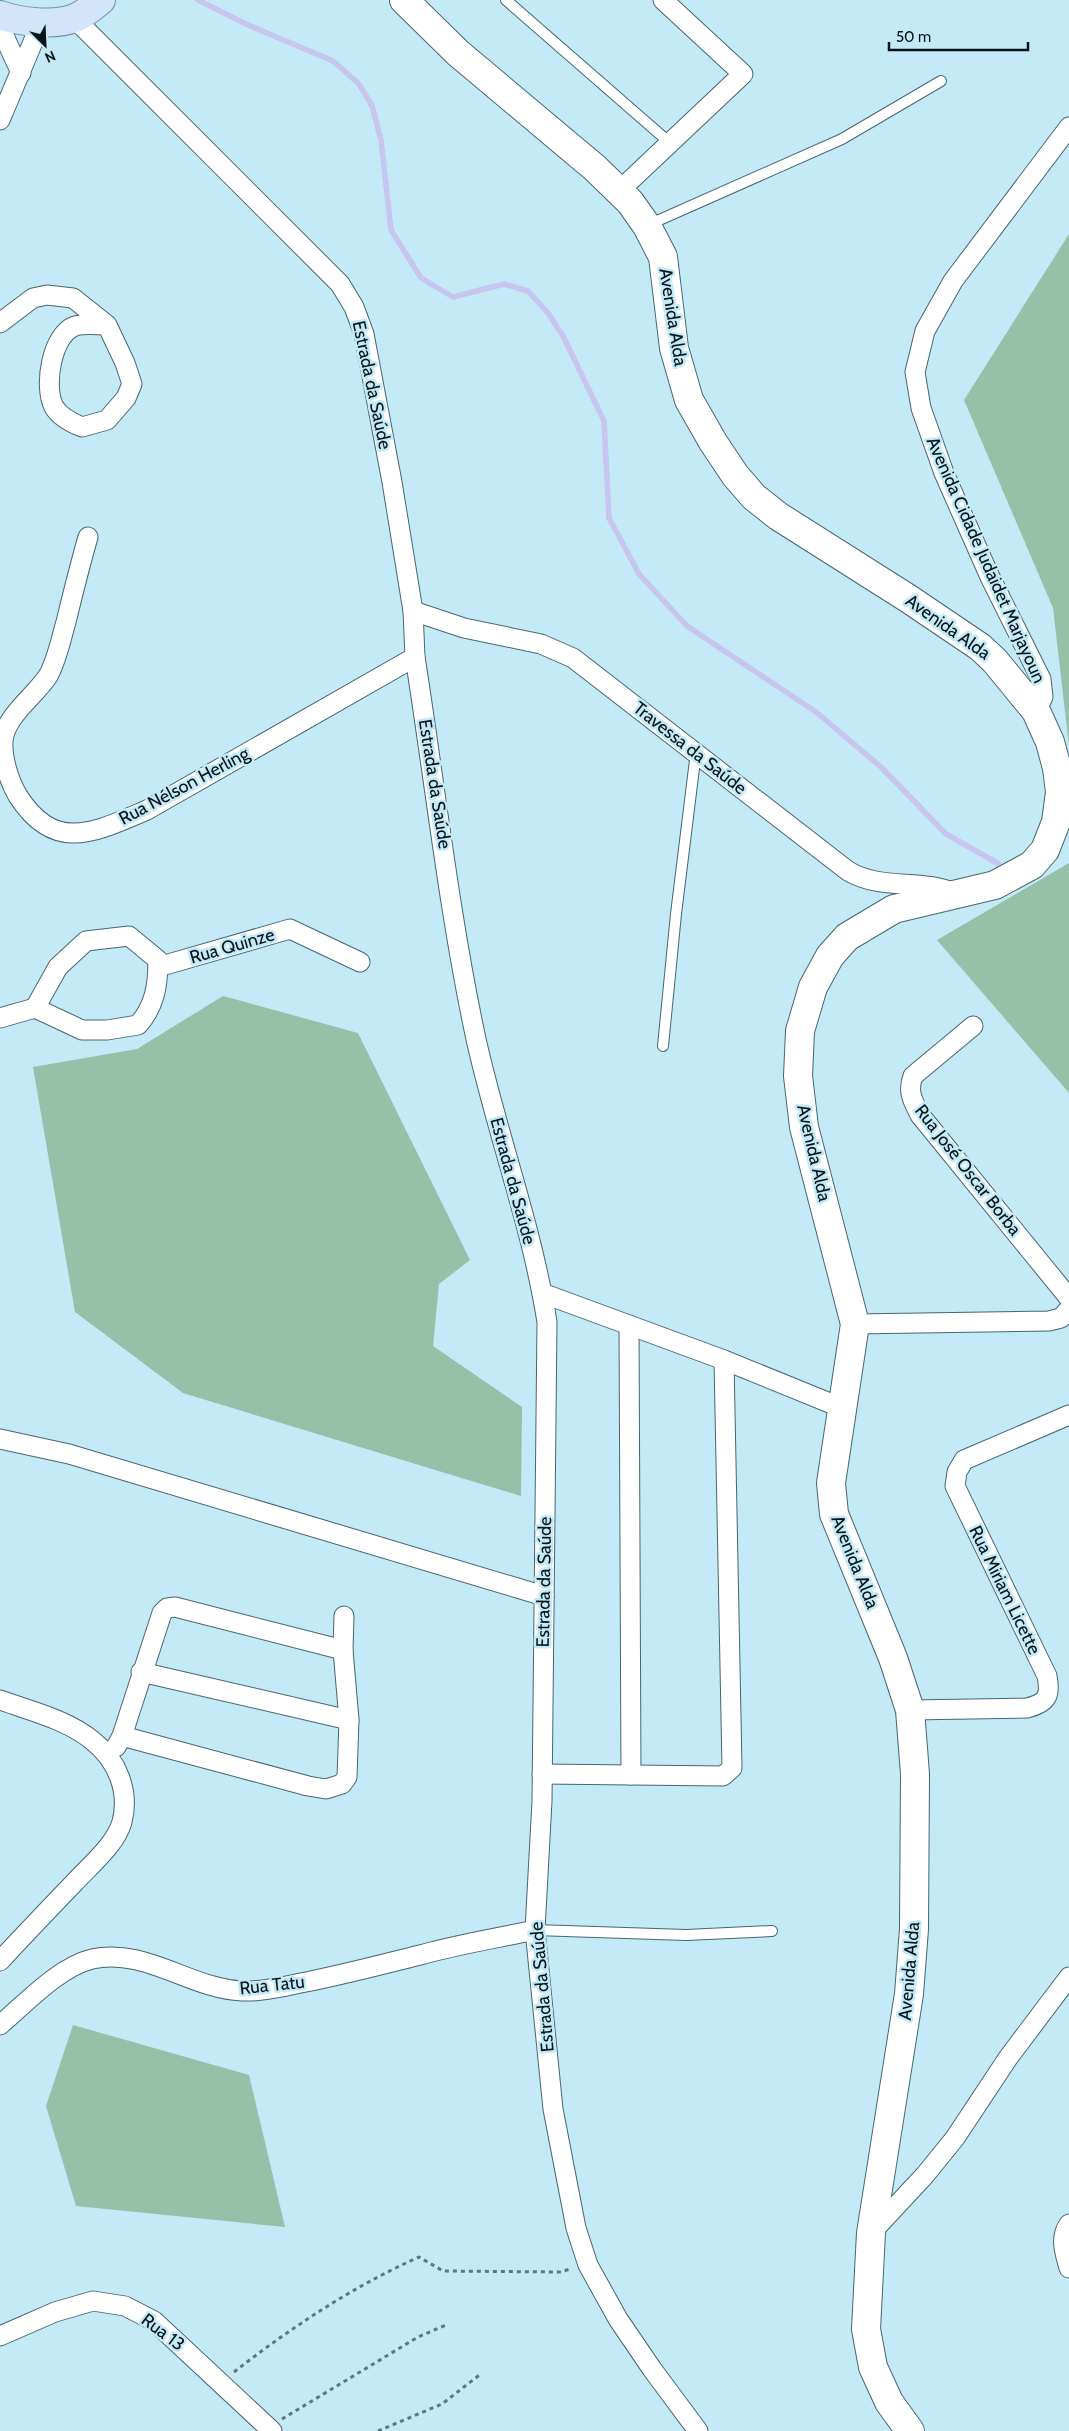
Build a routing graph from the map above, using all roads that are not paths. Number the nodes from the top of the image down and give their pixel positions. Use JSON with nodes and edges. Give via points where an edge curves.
{"nodes":[{"id":1,"x":101,"y":0,"type":"edge"},
{"id":2,"x":404,"y":0,"type":"edge"},
{"id":3,"x":506,"y":0,"type":"edge"},
{"id":4,"x":662,"y":0,"type":"edge"},
{"id":5,"x":0,"y":15,"type":"edge"},
{"id":6,"x":74,"y":18,"type":"junction"},
{"id":7,"x":41,"y":23,"type":"junction"},
{"id":8,"x":0,"y":27,"type":"edge"},
{"id":9,"x":21,"y":73,"type":"junction"},
{"id":10,"x":941,"y":81,"type":"dead end"},
{"id":11,"x":0,"y":120,"type":"edge"},
{"id":12,"x":1069,"y":127,"type":"edge"},
{"id":13,"x":670,"y":143,"type":"junction"},
{"id":14,"x":619,"y":191,"type":"junction"},
{"id":15,"x":647,"y":226,"type":"junction"},
{"id":16,"x":0,"y":323,"type":"edge"},
{"id":17,"x":107,"y":325,"type":"junction"},
{"id":18,"x":88,"y":537,"type":"dead end"},
{"id":19,"x":413,"y":611,"type":"junction"},
{"id":20,"x":416,"y":657,"type":"junction"},
{"id":21,"x":1036,"y":711,"type":"junction"},
{"id":22,"x":696,"y":752,"type":"junction"},
{"id":23,"x":958,"y":894,"type":"junction"},
{"id":24,"x":360,"y":962,"type":"dead end"},
{"id":25,"x":158,"y":967,"type":"junction"},
{"id":26,"x":35,"y":1008,"type":"junction"},
{"id":27,"x":0,"y":1018,"type":"edge"},
{"id":28,"x":973,"y":1026,"type":"dead end"},
{"id":29,"x":663,"y":1046,"type":"dead end"},
{"id":30,"x":542,"y":1293,"type":"junction"},
{"id":31,"x":1069,"y":1298,"type":"edge"},
{"id":32,"x":1069,"y":1310,"type":"edge"},
{"id":33,"x":856,"y":1324,"type":"junction"},
{"id":34,"x":629,"y":1325,"type":"junction"},
{"id":35,"x":724,"y":1360,"type":"junction"},
{"id":36,"x":842,"y":1408,"type":"junction"},
{"id":37,"x":1069,"y":1415,"type":"edge"},
{"id":38,"x":0,"y":1439,"type":"edge"},
{"id":39,"x":544,"y":1596,"type":"junction"},
{"id":40,"x":344,"y":1616,"type":"dead end"},
{"id":41,"x":343,"y":1650,"type":"junction"},
{"id":42,"x":141,"y":1672,"type":"junction"},
{"id":43,"x":0,"y":1700,"type":"edge"},
{"id":44,"x":910,"y":1710,"type":"junction"},
{"id":45,"x":349,"y":1720,"type":"junction"},
{"id":46,"x":122,"y":1736,"type":"junction"},
{"id":47,"x":110,"y":1757,"type":"junction"},
{"id":48,"x":542,"y":1774,"type":"junction"},
{"id":49,"x":631,"y":1775,"type":"junction"},
{"id":50,"x":535,"y":1930,"type":"junction"},
{"id":51,"x":772,"y":1931,"type":"dead end"},
{"id":52,"x":0,"y":1961,"type":"edge"},
{"id":53,"x":1069,"y":1977,"type":"edge"},
{"id":54,"x":0,"y":2024,"type":"edge"},
{"id":55,"x":1069,"y":2224,"type":"edge"},
{"id":56,"x":871,"y":2233,"type":"junction"},
{"id":57,"x":1069,"y":2268,"type":"edge"},
{"id":58,"x":0,"y":2336,"type":"edge"},
{"id":59,"x":271,"y":2429,"type":"edge"},
{"id":60,"x":698,"y":2431,"type":"edge"},
{"id":61,"x":910,"y":2431,"type":"edge"}],
"edges":[{"from":1,"to":6,"type":"main road"},
{"from":2,"to":14,"type":"street","name":"Avenida Alda","via":[[458,52]]},
{"from":3,"to":13,"type":"lane"},
{"from":4,"to":13,"type":"street","via":[[743,74]]},
{"from":5,"to":7,"type":"main road"},
{"from":6,"to":7,"type":"main road"},
{"from":6,"to":19,"type":"street","name":"Estrada da Saúde","via":[[340,284],[354,307],[364,334]]},
{"from":7,"to":9,"type":"street"},
{"from":8,"to":9,"type":"street"},
{"from":9,"to":11,"type":"street"},
{"from":10,"to":15,"type":"lane","via":[[842,140]]},
{"from":12,"to":21,"type":"street","name":"Avenida Cidade Judaidet Marjayoun","via":[[953,281],[925,331],[915,372],[921,408],[944,473],[1040,679],[1043,697]]},
{"from":13,"to":14,"type":"street"},
{"from":14,"to":15,"type":"street","name":"Avenida Alda"},
{"from":15,"to":21,"type":"street","name":"Avenida Alda","via":[[663,257],[674,348],[690,400],[735,475],[754,497],[778,516],[980,647],[1014,681]]},
{"from":16,"to":17,"type":"street","via":[[33,298],[47,295],[73,298]]},
{"from":17,"to":17,"type":"street","via":[[126,363],[132,384],[126,398],[107,420],[82,426],[64,418],[54,407],[49,388],[51,364],[60,340],[70,329],[77,325]]},
{"from":18,"to":20,"type":"street","name":"Rua Nélson Herling","via":[[57,654],[48,675],[9,724],[3,740],[14,789],[28,811],[45,827],[70,834],[104,828],[147,810]]},
{"from":19,"to":20,"type":"street","name":"Estrada da Saúde"},
{"from":19,"to":22,"type":"street","name":"Travessa da Saúde","via":[[464,628],[541,644],[573,658]]},
{"from":20,"to":30,"type":"street","name":"Estrada da Saúde","via":[[461,969],[484,1073]]},
{"from":21,"to":23,"type":"street","name":"Avenida Alda","via":[[1050,742],[1060,792],[1056,822],[1045,850],[1032,865],[1012,877]]},
{"from":22,"to":23,"type":"street","name":"Travessa da Saúde","via":[[863,880],[942,887]]},
{"from":22,"to":29,"type":"lane"},
{"from":23,"to":33,"type":"street","name":"Avenida Alda","via":[[894,909],[847,937],[830,956],[813,987],[800,1032],[798,1076],[804,1127]]},
{"from":24,"to":25,"type":"street","name":"Rua Quinze","via":[[290,929]]},
{"from":25,"to":26,"type":"street","via":[[150,1012],[138,1025],[82,1030]]},
{"from":25,"to":26,"type":"street","via":[[158,960],[128,936],[86,941],[58,967]]},
{"from":26,"to":27,"type":"street"},
{"from":28,"to":31,"type":"street","name":"Rua José Oscar Borba","via":[[913,1076],[909,1086],[911,1098],[920,1115]]},
{"from":30,"to":34,"type":"street"},
{"from":30,"to":39,"type":"street","name":"Estrada da Saúde","via":[[547,1322]]},
{"from":32,"to":33,"type":"street","via":[[1060,1318],[1049,1321]]},
{"from":33,"to":36,"type":"street","name":"Avenida Alda"},
{"from":34,"to":35,"type":"street"},
{"from":34,"to":49,"type":"street"},
{"from":35,"to":36,"type":"street"},
{"from":35,"to":49,"type":"street","via":[[732,1768],[722,1776]]},
{"from":36,"to":44,"type":"street","name":"Avenida Alda","via":[[831,1483],[834,1514],[893,1658]]},
{"from":37,"to":44,"type":"street","name":"Rua Miriam Licette","via":[[964,1460],[957,1472],[955,1486],[1046,1676],[1050,1689],[1046,1698],[1039,1705],[1027,1708]]},
{"from":38,"to":39,"type":"street","via":[[70,1454]]},
{"from":39,"to":48,"type":"street","name":"Estrada da Saúde"},
{"from":40,"to":41,"type":"street"},
{"from":41,"to":42,"type":"street","via":[[175,1607],[162,1613]]},
{"from":41,"to":45,"type":"street"},
{"from":42,"to":45,"type":"street"},
{"from":42,"to":46,"type":"street"},
{"from":43,"to":47,"type":"street","via":[[70,1726]]},
{"from":44,"to":56,"type":"street","name":"Avenida Alda","via":[[915,1774],[914,1929],[909,1994]]},
{"from":45,"to":46,"type":"street","via":[[347,1777],[342,1784],[326,1789]]},
{"from":46,"to":47,"type":"street"},
{"from":47,"to":52,"type":"street","via":[[120,1778],[125,1801],[121,1823],[107,1847]]},
{"from":48,"to":49,"type":"street"},
{"from":48,"to":50,"type":"street","name":"Estrada da Saúde"},
{"from":50,"to":51,"type":"lane","via":[[686,1936]]},
{"from":50,"to":54,"type":"street","name":"Rua Tatu","via":[[279,1988],[242,1991],[216,1987],[117,1956],[92,1959],[68,1969]]},
{"from":50,"to":60,"type":"street","name":"Estrada da Saúde","via":[[553,2109],[576,2228],[588,2265],[618,2319]]},
{"from":53,"to":56,"type":"street","via":[[1008,2058],[955,2138]]},
{"from":55,"to":57,"type":"street","via":[[1064,2230],[1063,2246]]},
{"from":56,"to":61,"type":"street","name":"Avenida Alda","via":[[866,2329],[873,2367],[889,2402]]},
{"from":58,"to":59,"type":"street","name":"Rua 13","via":[[55,2312],[93,2301],[125,2306],[154,2321]]}]}
